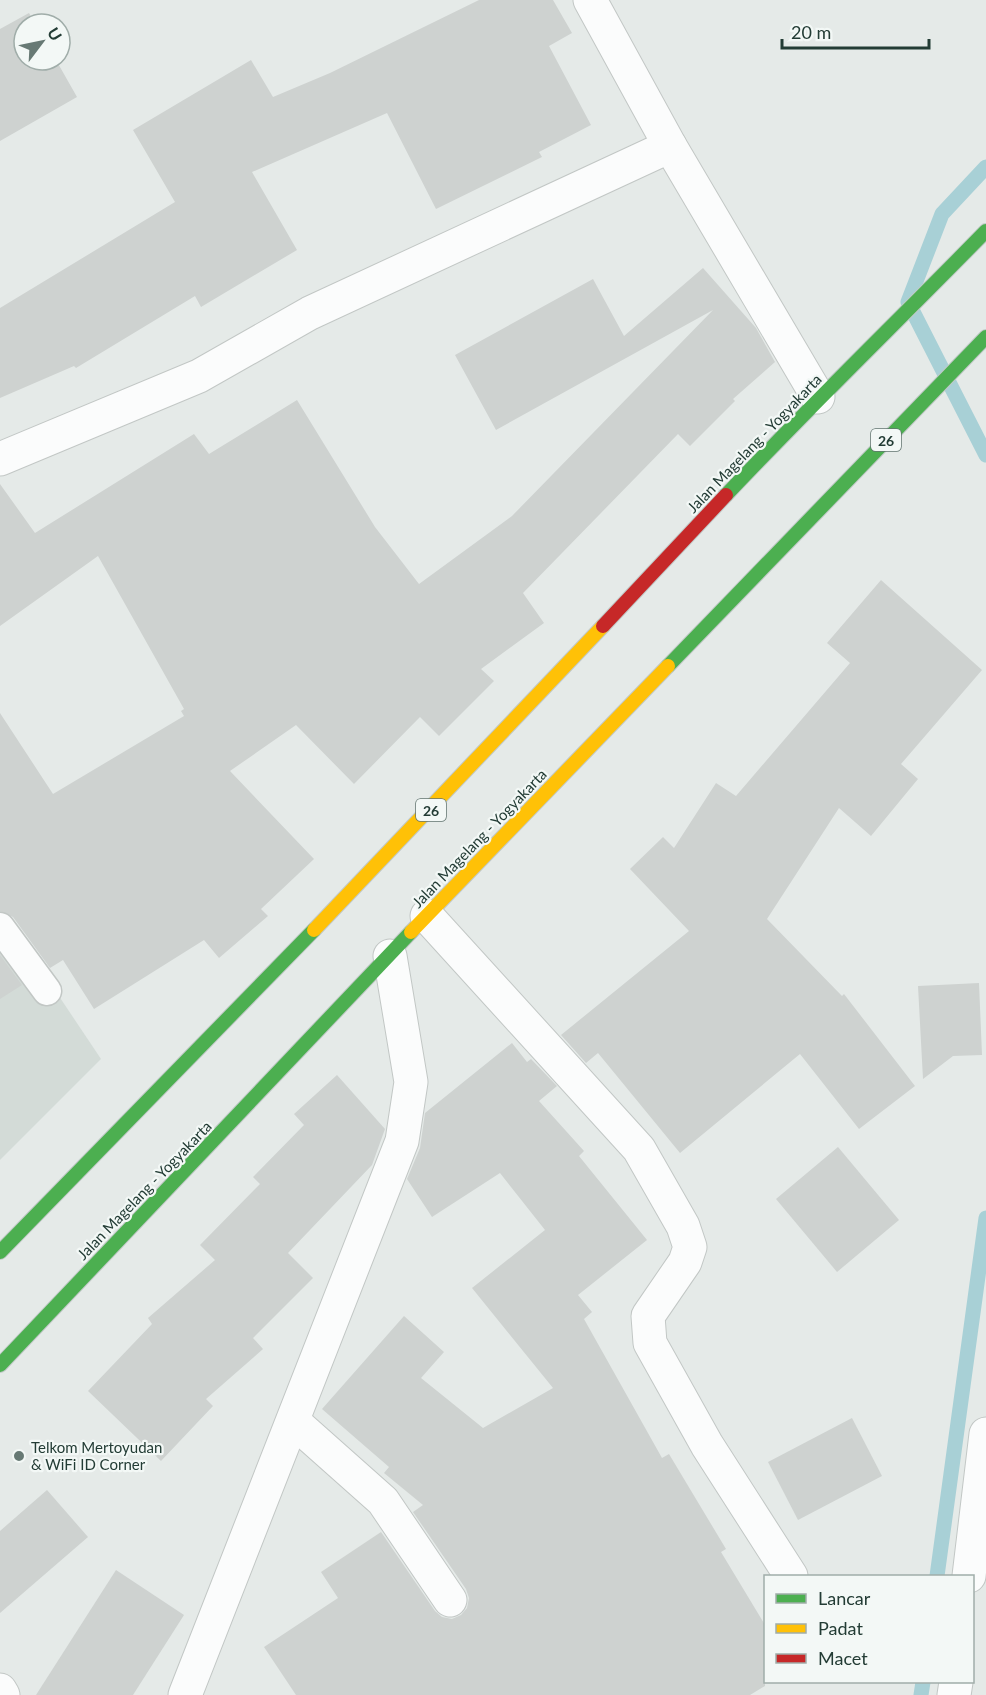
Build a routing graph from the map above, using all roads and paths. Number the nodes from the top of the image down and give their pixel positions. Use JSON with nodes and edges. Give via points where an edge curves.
{"nodes":[{"id":1,"x":590,"y":0,"type":"edge"},
{"id":2,"x":670,"y":146,"type":"junction"},
{"id":3,"x":986,"y":231,"type":"edge"},
{"id":4,"x":986,"y":337,"type":"edge"},
{"id":5,"x":818,"y":397,"type":"junction"},
{"id":6,"x":0,"y":459,"type":"edge"},
{"id":7,"x":427,"y":916,"type":"junction"},
{"id":8,"x":0,"y":927,"type":"edge"},
{"id":9,"x":390,"y":956,"type":"junction"},
{"id":10,"x":47,"y":991,"type":"dead end"},
{"id":11,"x":0,"y":1251,"type":"edge"},
{"id":12,"x":0,"y":1365,"type":"edge"},
{"id":13,"x":293,"y":1421,"type":"junction"},
{"id":14,"x":986,"y":1434,"type":"edge"},
{"id":15,"x":790,"y":1575,"type":"edge"},
{"id":16,"x":969,"y":1575,"type":"edge"},
{"id":17,"x":450,"y":1600,"type":"dead end"},
{"id":18,"x":0,"y":1690,"type":"edge"},
{"id":19,"x":3,"y":1695,"type":"edge"},
{"id":20,"x":185,"y":1695,"type":"edge"}],
"edges":[{"from":1,"to":2,"type":"street"},
{"from":2,"to":5,"type":"street"},
{"from":2,"to":6,"type":"street","via":[[310,314],[199,376]]},
{"from":3,"to":5,"type":"highway","name":"Jalan Magelang - Yogyakarta","number":"26","via":[[856,364]]},
{"from":4,"to":7,"type":"highway","name":"Jalan Magelang - Yogyakarta","number":"26"},
{"from":5,"to":11,"type":"highway","name":"Jalan Magelang - Yogyakarta","number":"26","via":[[413,829]]},
{"from":7,"to":9,"type":"highway","name":"Jalan Magelang - Yogyakarta","number":"26"},
{"from":7,"to":15,"type":"street","via":[[639,1149],[683,1226],[690,1247],[685,1262],[648,1316],[650,1343],[707,1445]]},
{"from":8,"to":10,"type":"lane"},
{"from":9,"to":12,"type":"highway","name":"Jalan Magelang - Yogyakarta","number":"26"},
{"from":9,"to":13,"type":"street","via":[[411,1082],[402,1141]]},
{"from":13,"to":17,"type":"street","via":[[382,1501]]},
{"from":13,"to":20,"type":"street"},
{"from":14,"to":16,"type":"street"},
{"from":18,"to":19,"type":"street"}]}
